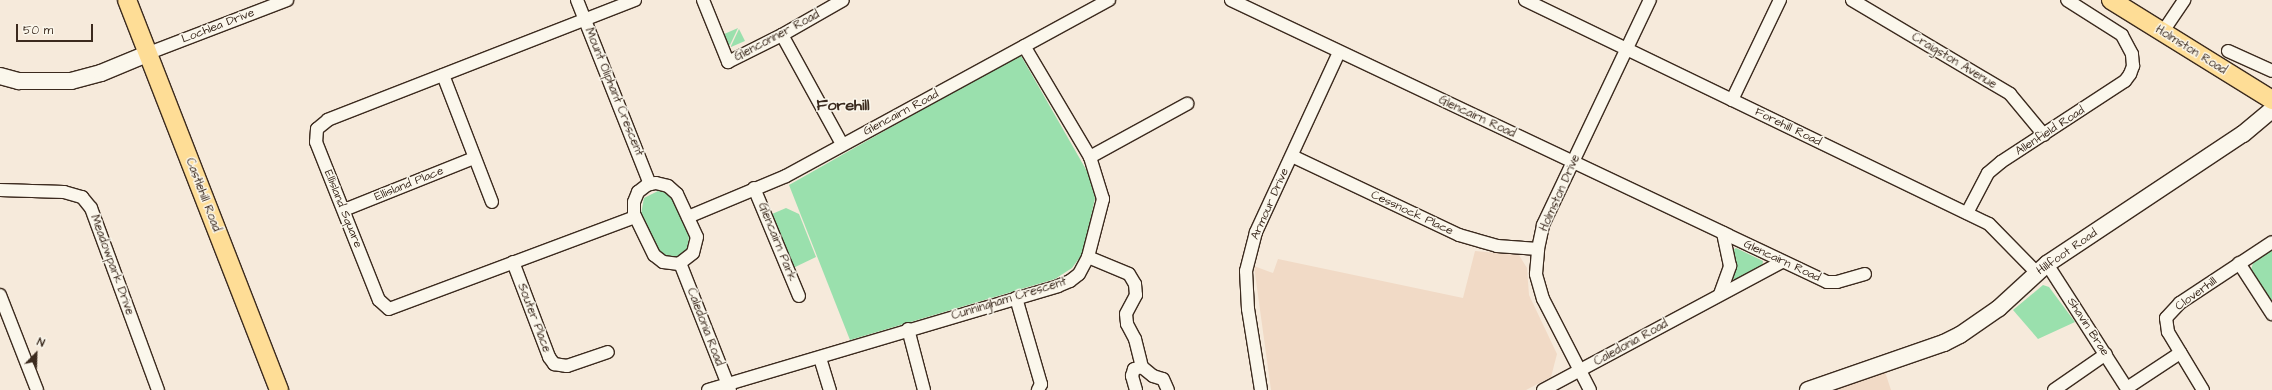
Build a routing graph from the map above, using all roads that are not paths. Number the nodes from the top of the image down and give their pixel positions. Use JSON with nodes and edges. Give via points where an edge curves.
{"nodes":[{"id":1,"x":127,"y":0,"type":"edge"},
{"id":2,"x":286,"y":0,"type":"edge"},
{"id":3,"x":577,"y":0,"type":"edge"},
{"id":4,"x":635,"y":0,"type":"edge"},
{"id":5,"x":703,"y":0,"type":"edge"},
{"id":6,"x":843,"y":0,"type":"edge"},
{"id":7,"x":1109,"y":0,"type":"edge"},
{"id":8,"x":1231,"y":0,"type":"edge"},
{"id":9,"x":1524,"y":0,"type":"edge"},
{"id":10,"x":1650,"y":0,"type":"edge"},
{"id":11,"x":1780,"y":0,"type":"edge"},
{"id":12,"x":1852,"y":0,"type":"edge"},
{"id":13,"x":2067,"y":0,"type":"edge"},
{"id":14,"x":2111,"y":0,"type":"edge"},
{"id":15,"x":2184,"y":0,"type":"edge"},
{"id":16,"x":585,"y":20,"type":"junction"},
{"id":17,"x":2162,"y":33,"type":"junction"},
{"id":18,"x":782,"y":35,"type":"junction"},
{"id":19,"x":1024,"y":46,"type":"junction"},
{"id":20,"x":1627,"y":48,"type":"junction"},
{"id":21,"x":2228,"y":51,"type":"dead end"},
{"id":22,"x":1339,"y":52,"type":"junction"},
{"id":23,"x":149,"y":54,"type":"junction"},
{"id":24,"x":2272,"y":71,"type":"edge"},
{"id":25,"x":443,"y":75,"type":"junction"},
{"id":26,"x":0,"y":76,"type":"edge"},
{"id":27,"x":1732,"y":100,"type":"junction"},
{"id":28,"x":2272,"y":100,"type":"edge"},
{"id":29,"x":1187,"y":104,"type":"dead end"},
{"id":30,"x":2272,"y":110,"type":"edge"},
{"id":31,"x":2044,"y":135,"type":"junction"},
{"id":32,"x":842,"y":144,"type":"junction"},
{"id":33,"x":1292,"y":156,"type":"junction"},
{"id":34,"x":1090,"y":157,"type":"junction"},
{"id":35,"x":474,"y":158,"type":"junction"},
{"id":36,"x":1573,"y":162,"type":"junction"},
{"id":37,"x":650,"y":184,"type":"junction"},
{"id":38,"x":754,"y":188,"type":"junction"},
{"id":39,"x":0,"y":190,"type":"edge"},
{"id":40,"x":492,"y":202,"type":"dead end"},
{"id":41,"x":344,"y":210,"type":"junction"},
{"id":42,"x":1968,"y":213,"type":"junction"},
{"id":43,"x":635,"y":217,"type":"junction"},
{"id":44,"x":688,"y":217,"type":"junction"},
{"id":45,"x":1723,"y":233,"type":"junction"},
{"id":46,"x":2272,"y":242,"type":"edge"},
{"id":47,"x":1538,"y":249,"type":"junction"},
{"id":48,"x":1088,"y":256,"type":"junction"},
{"id":49,"x":513,"y":262,"type":"junction"},
{"id":50,"x":1782,"y":262,"type":"junction"},
{"id":51,"x":680,"y":263,"type":"junction"},
{"id":52,"x":2239,"y":263,"type":"junction"},
{"id":53,"x":2042,"y":268,"type":"junction"},
{"id":54,"x":1865,"y":274,"type":"dead end"},
{"id":55,"x":1720,"y":294,"type":"junction"},
{"id":56,"x":0,"y":295,"type":"edge"},
{"id":57,"x":799,"y":296,"type":"dead end"},
{"id":58,"x":1016,"y":298,"type":"junction"},
{"id":59,"x":2272,"y":314,"type":"edge"},
{"id":60,"x":908,"y":329,"type":"junction"},
{"id":61,"x":608,"y":352,"type":"dead end"},
{"id":62,"x":2180,"y":353,"type":"junction"},
{"id":63,"x":2106,"y":354,"type":"junction"},
{"id":64,"x":820,"y":358,"type":"junction"},
{"id":65,"x":1142,"y":366,"type":"junction"},
{"id":66,"x":1580,"y":371,"type":"junction"},
{"id":67,"x":729,"y":386,"type":"edge"},
{"id":68,"x":2128,"y":389,"type":"edge"},
{"id":69,"x":37,"y":390,"type":"edge"},
{"id":70,"x":158,"y":390,"type":"edge"},
{"id":71,"x":279,"y":390,"type":"edge"},
{"id":72,"x":708,"y":390,"type":"edge"},
{"id":73,"x":830,"y":390,"type":"edge"},
{"id":74,"x":924,"y":390,"type":"edge"},
{"id":75,"x":1038,"y":390,"type":"edge"},
{"id":76,"x":1136,"y":390,"type":"edge"},
{"id":77,"x":1168,"y":390,"type":"edge"},
{"id":78,"x":1261,"y":390,"type":"edge"},
{"id":79,"x":1543,"y":390,"type":"edge"},
{"id":80,"x":1590,"y":390,"type":"edge"},
{"id":81,"x":1808,"y":390,"type":"edge"},
{"id":82,"x":2054,"y":390,"type":"edge"},
{"id":83,"x":2203,"y":390,"type":"edge"}],
"edges":[{"from":1,"to":23,"type":"main road","name":"Castlehill Road"},
{"from":2,"to":23,"type":"street","name":"Lochlea Drive"},
{"from":3,"to":16,"type":"street","name":"Mount Oliphant Crescent"},
{"from":4,"to":16,"type":"street","name":"Ellisland Square"},
{"from":5,"to":18,"type":"street","name":"Glenconner Road","via":[[728,62]]},
{"from":6,"to":18,"type":"street","name":"Glenconner Road"},
{"from":7,"to":19,"type":"street","name":"Glencairn Road"},
{"from":8,"to":22,"type":"street","name":"Glencairn Road"},
{"from":9,"to":20,"type":"street","name":"Forehill Road"},
{"from":10,"to":20,"type":"street","name":"Holmston Drive"},
{"from":11,"to":27,"type":"street"},
{"from":12,"to":31,"type":"street","name":"Craigston Avenue","via":[[2010,94]]},
{"from":13,"to":31,"type":"street","name":"Allenfield Road","via":[[2122,35],[2132,54],[2133,66],[2125,82]]},
{"from":14,"to":17,"type":"main road","name":"Holmston Road"},
{"from":15,"to":17,"type":"street"},
{"from":16,"to":25,"type":"street","name":"Ellisland Square"},
{"from":16,"to":37,"type":"street","name":"Mount Oliphant Crescent"},
{"from":17,"to":28,"type":"main road","name":"Holmston Road"},
{"from":18,"to":32,"type":"street"},
{"from":19,"to":32,"type":"street","name":"Glencairn Road"},
{"from":19,"to":34,"type":"street","name":"Cunningham Crescent"},
{"from":20,"to":27,"type":"street","name":"Forehill Road"},
{"from":20,"to":36,"type":"street","name":"Holmston Drive"},
{"from":21,"to":24,"type":"street"},
{"from":22,"to":33,"type":"street","name":"Armour Drive"},
{"from":22,"to":36,"type":"street","name":"Glencairn Road"},
{"from":23,"to":26,"type":"street","via":[[101,73],[72,81],[19,81]]},
{"from":23,"to":71,"type":"main road","name":"Castlehill Road"},
{"from":25,"to":35,"type":"street"},
{"from":25,"to":41,"type":"street","name":"Ellisland Square","via":[[328,120],[317,129],[316,142]]},
{"from":27,"to":42,"type":"street","name":"Forehill Road"},
{"from":29,"to":34,"type":"street"},
{"from":30,"to":53,"type":"street","name":"Hillfoot Road","via":[[2243,134]]},
{"from":31,"to":42,"type":"street","name":"Allenfield Road","via":[[1988,173]]},
{"from":32,"to":38,"type":"street","name":"Glencairn Road","via":[[786,176]]},
{"from":33,"to":47,"type":"street","name":"Cessnock Place","via":[[1459,235],[1497,246]]},
{"from":33,"to":78,"type":"street","name":"Armour Drive","via":[[1256,232],[1246,271],[1248,309]]},
{"from":34,"to":48,"type":"street","name":"Cunningham Crescent","via":[[1103,199]]},
{"from":35,"to":40,"type":"street"},
{"from":35,"to":41,"type":"street","name":"Ellisland Place"},
{"from":36,"to":45,"type":"street","name":"Glencairn Road"},
{"from":36,"to":47,"type":"street","name":"Holmston Drive","via":[[1543,224]]},
{"from":37,"to":43,"type":"street","via":[[636,196],[633,205]]},
{"from":37,"to":44,"type":"street","via":[[662,184],[673,189]]},
{"from":38,"to":44,"type":"street","name":"Glencairn Road"},
{"from":38,"to":57,"type":"street","name":"Glencairn Park"},
{"from":39,"to":70,"type":"street","name":"Meadowpark Drive","via":[[64,192],[82,197],[91,208]]},
{"from":41,"to":49,"type":"street","name":"Ellisland Square","via":[[379,300],[389,309]]},
{"from":42,"to":53,"type":"street","name":"Forehill Road","via":[[1989,224]]},
{"from":43,"to":49,"type":"street","name":"Ellisland Square"},
{"from":43,"to":51,"type":"street","via":[[658,259],[671,264]]},
{"from":44,"to":51,"type":"street","via":[[697,237],[696,247],[690,257]]},
{"from":45,"to":50,"type":"street","name":"Glencairn Road"},
{"from":45,"to":55,"type":"street","name":"Glencairn Road","via":[[1730,259],[1729,273]]},
{"from":46,"to":52,"type":"street","name":"Cloverhill"},
{"from":47,"to":66,"type":"street","name":"Holmston Drive","via":[[1536,274],[1543,299]]},
{"from":48,"to":58,"type":"street","name":"Cunningham Crescent","via":[[1079,274],[1070,281]]},
{"from":48,"to":65,"type":"street","via":[[1128,274],[1135,284],[1136,295],[1126,314]]},
{"from":49,"to":61,"type":"street","name":"Souter Place","via":[[549,357],[554,364],[568,366]]},
{"from":50,"to":54,"type":"street","name":"Glencairn Road","via":[[1827,282],[1837,282]]},
{"from":50,"to":55,"type":"street","name":"Caledonia Road"},
{"from":51,"to":67,"type":"street","name":"Caledonia Road"},
{"from":52,"to":59,"type":"street"},
{"from":52,"to":62,"type":"street","name":"Cloverhill","via":[[2180,303],[2166,318],[2168,332]]},
{"from":53,"to":63,"type":"street","name":"Shavin Brae"},
{"from":53,"to":81,"type":"street","name":"Hillfoot Road","via":[[1999,308],[1960,335],[1937,346]]},
{"from":55,"to":66,"type":"street","name":"Caledonia Road"},
{"from":56,"to":69,"type":"street"},
{"from":58,"to":60,"type":"street","name":"Cunningham Crescent"},
{"from":58,"to":75,"type":"street","via":[[1041,384]]},
{"from":60,"to":64,"type":"street","name":"Cunningham Crescent"},
{"from":60,"to":74,"type":"street"},
{"from":62,"to":68,"type":"street"},
{"from":62,"to":83,"type":"street","name":"Cloverhill"},
{"from":63,"to":68,"type":"street","name":"Shavin Brae"},
{"from":63,"to":82,"type":"street"},
{"from":64,"to":67,"type":"street","name":"Cunningham Crescent"},
{"from":64,"to":73,"type":"street"},
{"from":65,"to":76,"type":"street","via":[[1134,369],[1132,376]]},
{"from":65,"to":77,"type":"street","via":[[1153,376],[1163,379]]},
{"from":66,"to":79,"type":"street","name":"Caledonia Road"},
{"from":66,"to":80,"type":"street","name":"Holmston Drive"},
{"from":67,"to":72,"type":"street","name":"Cunningham Crescent"}]}
